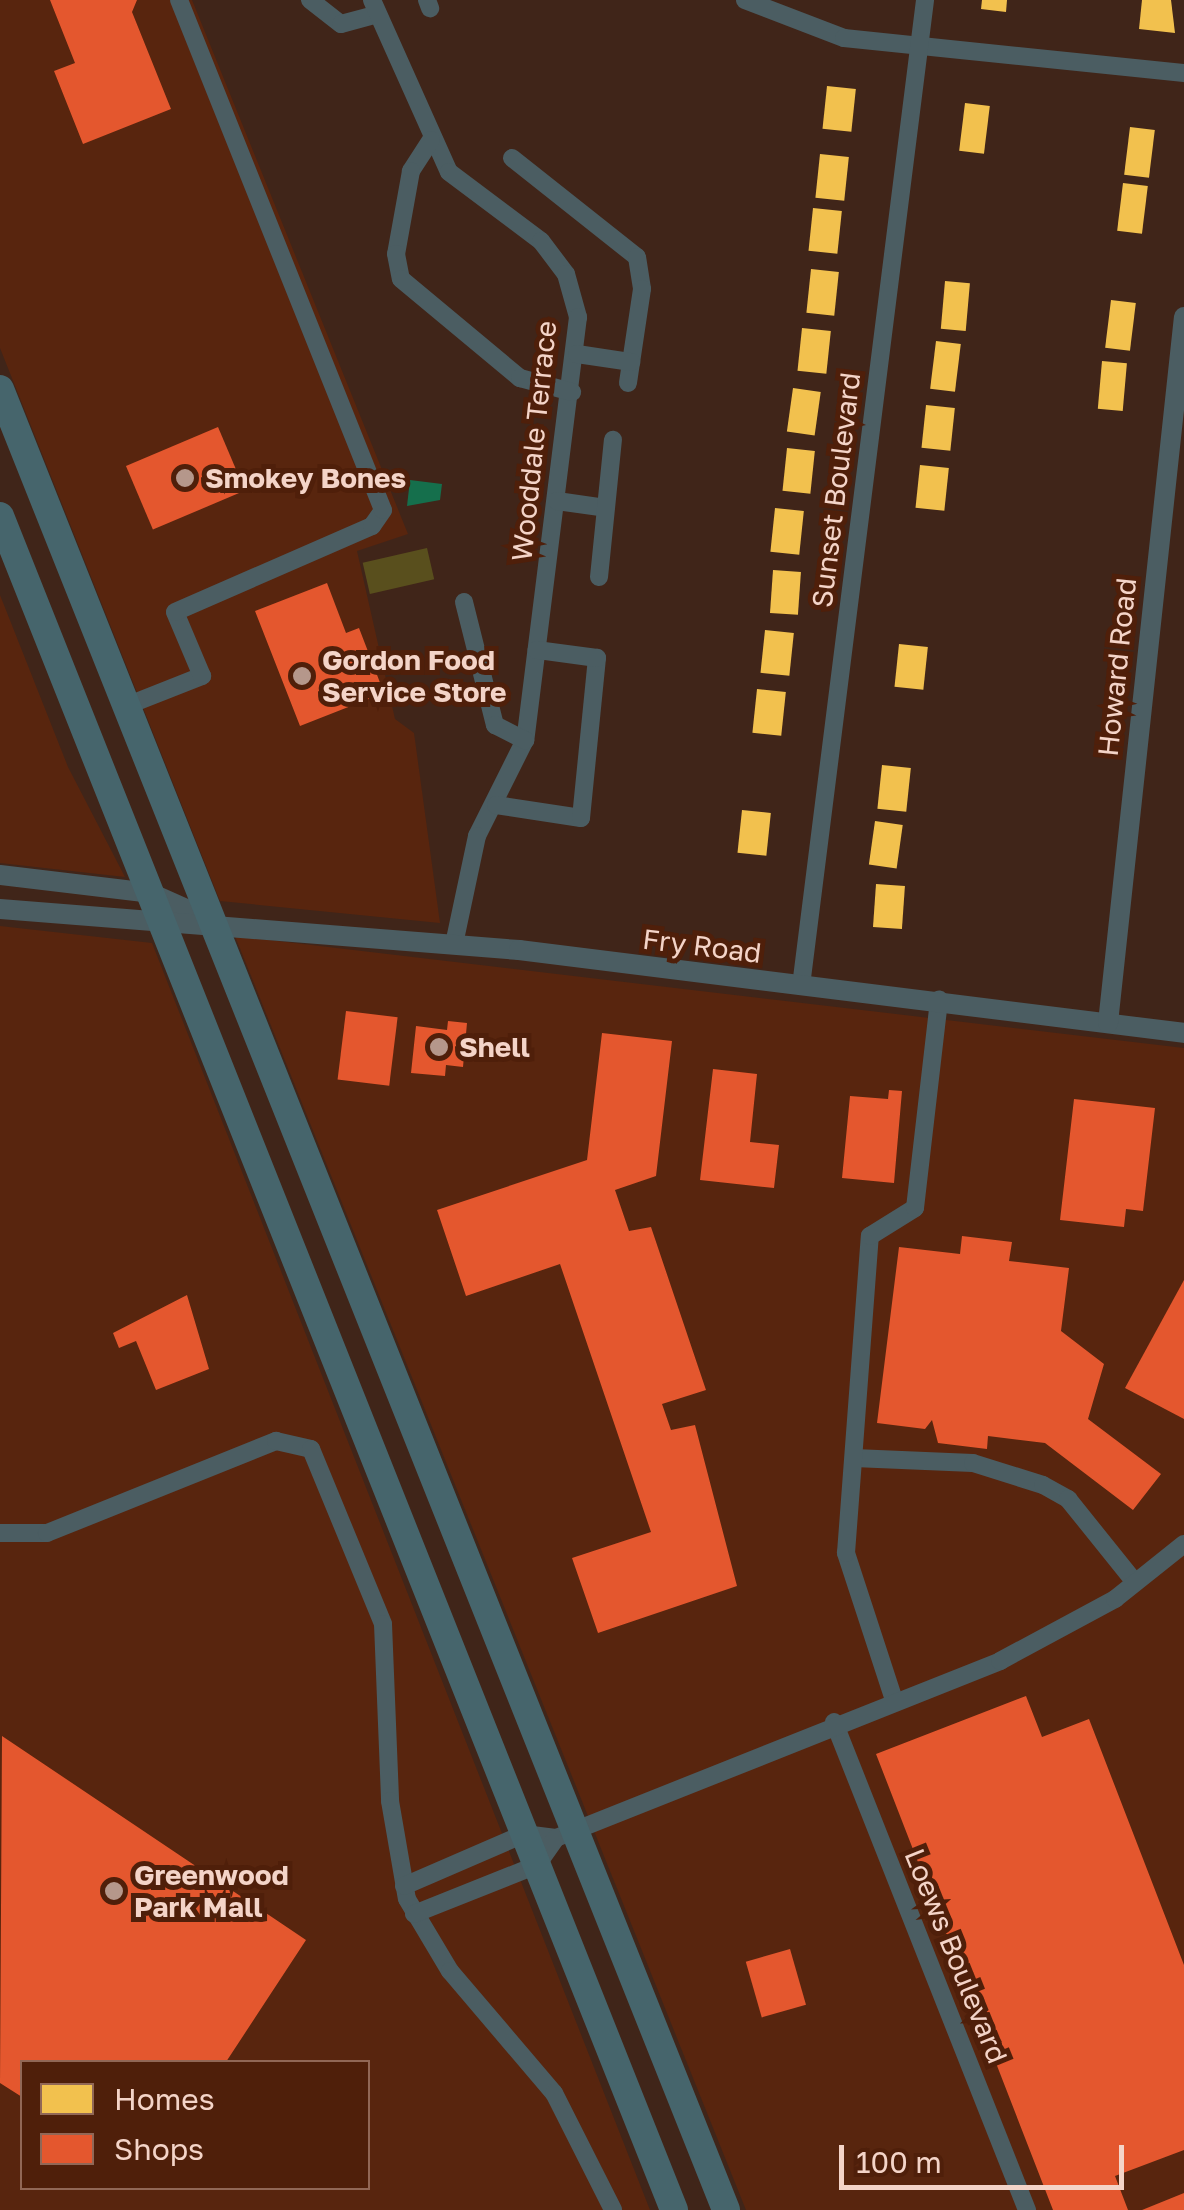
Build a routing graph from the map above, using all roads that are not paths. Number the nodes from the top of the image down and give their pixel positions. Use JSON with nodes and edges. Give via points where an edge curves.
{"nodes":[{"id":1,"x":179,"y":0,"type":"edge"},
{"id":2,"x":310,"y":0,"type":"edge"},
{"id":3,"x":746,"y":0,"type":"edge"},
{"id":4,"x":924,"y":0,"type":"edge"},
{"id":5,"x":375,"y":7,"type":"edge"},
{"id":6,"x":919,"y":50,"type":"junction"},
{"id":7,"x":1184,"y":74,"type":"edge"},
{"id":8,"x":431,"y":140,"type":"junction"},
{"id":9,"x":512,"y":158,"type":"dead end"},
{"id":10,"x":1184,"y":317,"type":"edge"},
{"id":11,"x":577,"y":354,"type":"junction"},
{"id":12,"x":631,"y":362,"type":"junction"},
{"id":13,"x":628,"y":383,"type":"dead end"},
{"id":14,"x":0,"y":390,"type":"edge"},
{"id":15,"x":572,"y":392,"type":"junction"},
{"id":16,"x":613,"y":440,"type":"dead end"},
{"id":17,"x":557,"y":501,"type":"junction"},
{"id":18,"x":606,"y":508,"type":"junction"},
{"id":19,"x":0,"y":516,"type":"edge"},
{"id":20,"x":599,"y":577,"type":"dead end"},
{"id":21,"x":464,"y":602,"type":"dead end"},
{"id":22,"x":537,"y":650,"type":"junction"},
{"id":23,"x":126,"y":706,"type":"junction"},
{"id":24,"x":525,"y":740,"type":"junction"},
{"id":25,"x":496,"y":805,"type":"junction"},
{"id":26,"x":0,"y":875,"type":"edge"},
{"id":27,"x":150,"y":893,"type":"junction"},
{"id":28,"x":0,"y":909,"type":"edge"},
{"id":29,"x":213,"y":921,"type":"junction"},
{"id":30,"x":161,"y":928,"type":"junction"},
{"id":31,"x":454,"y":944,"type":"junction"},
{"id":32,"x":802,"y":986,"type":"junction"},
{"id":33,"x":939,"y":1000,"type":"junction"},
{"id":34,"x":1108,"y":1023,"type":"junction"},
{"id":35,"x":1184,"y":1034,"type":"edge"},
{"id":36,"x":854,"y":1458,"type":"junction"},
{"id":37,"x":0,"y":1534,"type":"edge"},
{"id":38,"x":1184,"y":1544,"type":"edge"},
{"id":39,"x":1134,"y":1581,"type":"junction"},
{"id":40,"x":894,"y":1700,"type":"junction"},
{"id":41,"x":834,"y":1722,"type":"junction"},
{"id":42,"x":524,"y":1834,"type":"junction"},
{"id":43,"x":565,"y":1834,"type":"junction"},
{"id":44,"x":537,"y":1865,"type":"junction"},
{"id":45,"x":404,"y":1886,"type":"junction"},
{"id":46,"x":414,"y":1914,"type":"junction"},
{"id":47,"x":613,"y":2210,"type":"edge"},
{"id":48,"x":674,"y":2210,"type":"edge"},
{"id":49,"x":726,"y":2210,"type":"edge"},
{"id":50,"x":1027,"y":2210,"type":"edge"}],
"edges":[{"from":1,"to":23,"type":"street","via":[[384,510],[372,526],[175,612],[202,676]]},
{"from":2,"to":5,"type":"street","via":[[341,24]]},
{"from":3,"to":6,"type":"street","via":[[779,20]]},
{"from":4,"to":6,"type":"street","name":"Sunset Boulevard"},
{"from":5,"to":8,"type":"street","name":"Wooddale Terrace"},
{"from":6,"to":7,"type":"street"},
{"from":6,"to":32,"type":"street","name":"Sunset Boulevard"},
{"from":8,"to":11,"type":"street","name":"Wooddale Terrace","via":[[449,172],[541,242],[566,274]]},
{"from":8,"to":15,"type":"street","via":[[412,171],[396,254],[401,278],[520,378]]},
{"from":9,"to":12,"type":"street","via":[[637,257]]},
{"from":10,"to":34,"type":"street","name":"Howard Road"},
{"from":11,"to":12,"type":"street"},
{"from":11,"to":15,"type":"street","name":"Wooddale Terrace"},
{"from":12,"to":13,"type":"street"},
{"from":14,"to":23,"type":"main road"},
{"from":15,"to":17,"type":"street","name":"Wooddale Terrace"},
{"from":16,"to":18,"type":"street"},
{"from":17,"to":18,"type":"street"},
{"from":17,"to":22,"type":"street","name":"Wooddale Terrace"},
{"from":18,"to":20,"type":"street"},
{"from":19,"to":27,"type":"main road"},
{"from":21,"to":24,"type":"street","via":[[495,725]]},
{"from":22,"to":24,"type":"street","name":"Wooddale Terrace"},
{"from":22,"to":25,"type":"street","via":[[597,658],[581,818]]},
{"from":23,"to":29,"type":"main road"},
{"from":24,"to":25,"type":"street","name":"Wooddale Terrace"},
{"from":25,"to":31,"type":"street","name":"Wooddale Terrace","via":[[477,836]]},
{"from":26,"to":27,"type":"street","name":"Fry Road"},
{"from":27,"to":29,"type":"street","name":"Fry Road"},
{"from":27,"to":30,"type":"main road"},
{"from":28,"to":30,"type":"street","name":"Fry Road"},
{"from":29,"to":30,"type":"street","name":"Fry Road"},
{"from":29,"to":31,"type":"street","name":"Fry Road"},
{"from":29,"to":43,"type":"main road"},
{"from":30,"to":42,"type":"main road"},
{"from":31,"to":32,"type":"street","name":"Fry Road"},
{"from":32,"to":33,"type":"street","name":"Fry Road"},
{"from":33,"to":34,"type":"street","name":"Fry Road"},
{"from":33,"to":36,"type":"street","via":[[914,1208],[870,1236]]},
{"from":34,"to":35,"type":"street","name":"Fry Road"},
{"from":36,"to":39,"type":"street","via":[[973,1462],[1043,1484],[1068,1500]]},
{"from":36,"to":40,"type":"street","via":[[846,1553]]},
{"from":37,"to":45,"type":"street","via":[[47,1533],[268,1444],[305,1443],[383,1624]]},
{"from":38,"to":39,"type":"street"},
{"from":39,"to":40,"type":"street","via":[[1000,1661]]},
{"from":40,"to":41,"type":"street"},
{"from":41,"to":43,"type":"street"},
{"from":41,"to":50,"type":"street","name":"Loews Boulevard"},
{"from":42,"to":43,"type":"street"},
{"from":42,"to":44,"type":"main road"},
{"from":42,"to":45,"type":"street"},
{"from":43,"to":44,"type":"street"},
{"from":43,"to":49,"type":"main road"},
{"from":44,"to":46,"type":"street"},
{"from":44,"to":48,"type":"main road"},
{"from":45,"to":46,"type":"street"},
{"from":46,"to":47,"type":"street","via":[[554,2093]]}]}
